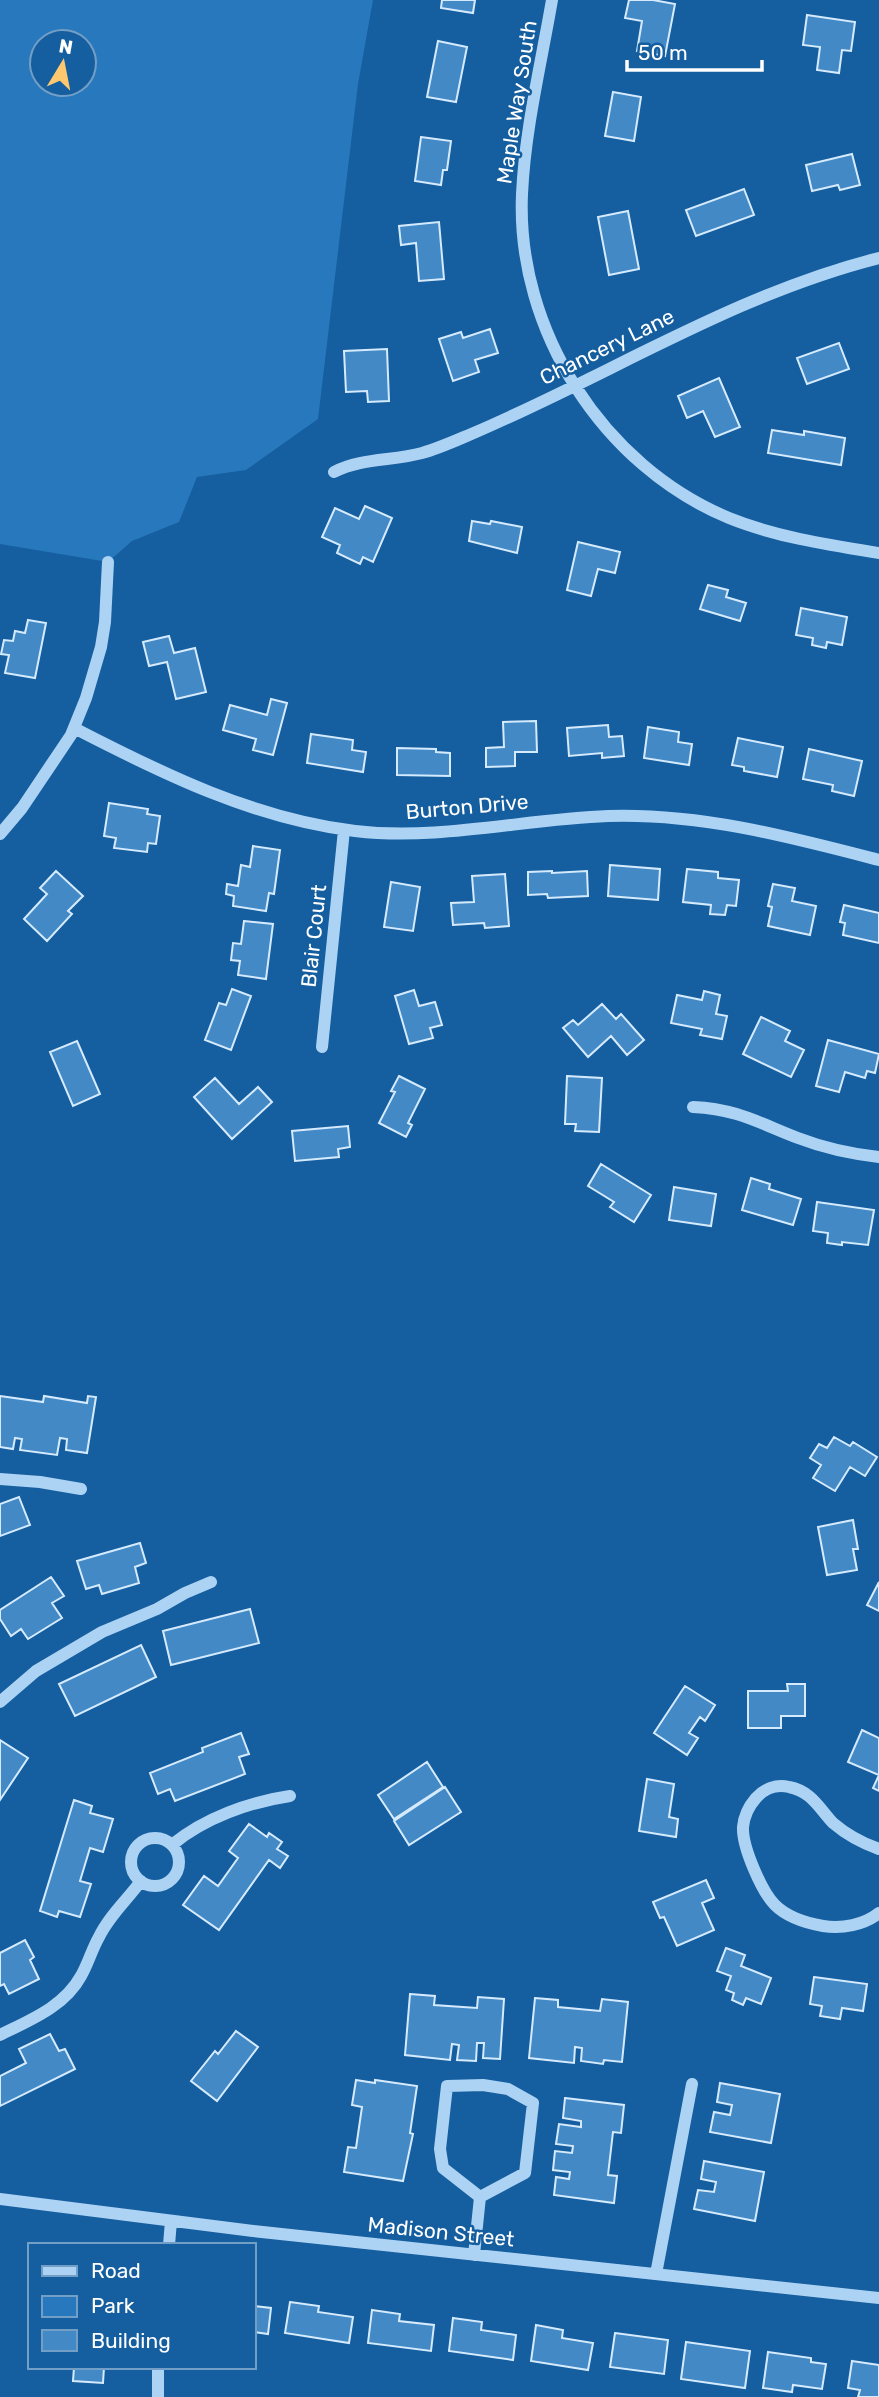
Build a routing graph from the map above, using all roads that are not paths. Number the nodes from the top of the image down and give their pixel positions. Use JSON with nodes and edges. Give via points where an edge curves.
{"nodes":[{"id":1,"x":552,"y":0,"type":"edge"},
{"id":2,"x":879,"y":258,"type":"edge"},
{"id":3,"x":573,"y":384,"type":"junction"},
{"id":4,"x":334,"y":472,"type":"dead end"},
{"id":5,"x":879,"y":552,"type":"edge"},
{"id":6,"x":108,"y":562,"type":"dead end"},
{"id":7,"x":74,"y":728,"type":"junction"},
{"id":8,"x":344,"y":830,"type":"junction"},
{"id":9,"x":0,"y":834,"type":"edge"},
{"id":10,"x":879,"y":860,"type":"edge"},
{"id":11,"x":322,"y":1047,"type":"dead end"},
{"id":12,"x":693,"y":1107,"type":"dead end"},
{"id":13,"x":879,"y":1157,"type":"edge"},
{"id":14,"x":0,"y":1479,"type":"edge"},
{"id":15,"x":81,"y":1489,"type":"dead end"},
{"id":16,"x":211,"y":1582,"type":"dead end"},
{"id":17,"x":0,"y":1702,"type":"edge"},
{"id":18,"x":290,"y":1796,"type":"dead end"},
{"id":19,"x":173,"y":1844,"type":"junction"},
{"id":20,"x":879,"y":1850,"type":"edge"},
{"id":21,"x":141,"y":1881,"type":"junction"},
{"id":22,"x":879,"y":1913,"type":"edge"},
{"id":23,"x":0,"y":2035,"type":"edge"},
{"id":24,"x":692,"y":2084,"type":"dead end"},
{"id":25,"x":480,"y":2197,"type":"junction"},
{"id":26,"x":0,"y":2199,"type":"edge"},
{"id":27,"x":171,"y":2221,"type":"junction"},
{"id":28,"x":169,"y":2243,"type":"edge"},
{"id":29,"x":474,"y":2255,"type":"junction"},
{"id":30,"x":656,"y":2274,"type":"junction"},
{"id":31,"x":879,"y":2298,"type":"edge"},
{"id":32,"x":158,"y":2369,"type":"edge"},
{"id":33,"x":158,"y":2397,"type":"edge"}],
"edges":[{"from":1,"to":3,"type":"street","name":"Maple Way South","via":[[526,152],[523,230],[541,314]]},
{"from":2,"to":3,"type":"street","name":"Chancery Lane","via":[[801,281],[731,309]]},
{"from":3,"to":4,"type":"street","name":"Chancery Lane","via":[[422,453],[351,463]]},
{"from":3,"to":5,"type":"street","name":"Maple Way South","via":[[584,403],[629,452],[709,509],[808,541]]},
{"from":6,"to":7,"type":"street","via":[[101,647]]},
{"from":7,"to":8,"type":"street","name":"Burton Drive","via":[[238,804]]},
{"from":7,"to":9,"type":"street"},
{"from":8,"to":10,"type":"street","name":"Burton Drive","via":[[414,833],[562,818],[648,816],[731,825]]},
{"from":8,"to":11,"type":"street","name":"Blair Court"},
{"from":12,"to":13,"type":"street","via":[[719,1108],[809,1142]]},
{"from":14,"to":15,"type":"street"},
{"from":16,"to":17,"type":"street","via":[[102,1632],[36,1671]]},
{"from":18,"to":19,"type":"street","via":[[234,1810]]},
{"from":19,"to":21,"type":"street","via":[[180,1859],[171,1880],[156,1886]]},
{"from":19,"to":21,"type":"street","via":[[150,1838],[137,1846],[131,1860]]},
{"from":20,"to":22,"type":"street","via":[[833,1822],[812,1797],[787,1786],[761,1792],[745,1817],[744,1835],[753,1866],[776,1907],[807,1923],[831,1927],[859,1923]]},
{"from":21,"to":23,"type":"street","via":[[98,1937],[74,1987],[43,2014]]},
{"from":24,"to":30,"type":"street"},
{"from":25,"to":25,"type":"street","via":[[443,2168],[440,2149],[447,2086],[508,2089],[533,2103],[525,2173]]},
{"from":25,"to":29,"type":"street"},
{"from":26,"to":27,"type":"street","name":"Madison Street"},
{"from":27,"to":28,"type":"street"},
{"from":27,"to":29,"type":"street","name":"Madison Street"},
{"from":29,"to":30,"type":"street","name":"Madison Street"},
{"from":30,"to":31,"type":"street","name":"Madison Street"},
{"from":32,"to":33,"type":"street"}]}
